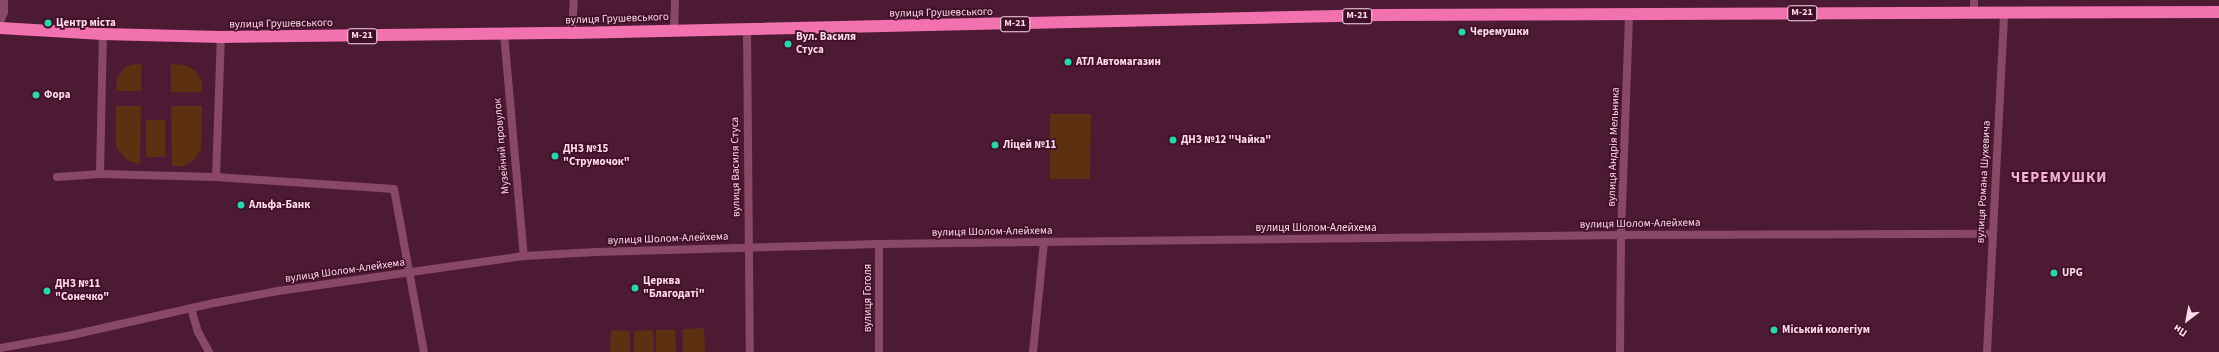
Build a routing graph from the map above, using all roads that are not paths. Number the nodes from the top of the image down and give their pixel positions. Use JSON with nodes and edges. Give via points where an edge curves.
{"nodes":[{"id":1,"x":4,"y":0,"type":"edge"},
{"id":2,"x":574,"y":0,"type":"edge"},
{"id":3,"x":675,"y":0,"type":"edge"},
{"id":4,"x":1974,"y":0,"type":"edge"},
{"id":5,"x":1974,"y":12,"type":"junction"},
{"id":6,"x":2219,"y":12,"type":"edge"},
{"id":7,"x":2004,"y":13,"type":"junction"},
{"id":8,"x":1629,"y":14,"type":"junction"},
{"id":9,"x":0,"y":22,"type":"edge"},
{"id":10,"x":0,"y":28,"type":"edge"},
{"id":11,"x":747,"y":29,"type":"junction"},
{"id":12,"x":674,"y":30,"type":"junction"},
{"id":13,"x":572,"y":33,"type":"junction"},
{"id":14,"x":104,"y":34,"type":"junction"},
{"id":15,"x":504,"y":34,"type":"junction"},
{"id":16,"x":221,"y":37,"type":"junction"},
{"id":17,"x":100,"y":174,"type":"junction"},
{"id":18,"x":56,"y":177,"type":"dead end"},
{"id":19,"x":216,"y":177,"type":"junction"},
{"id":20,"x":1992,"y":234,"type":"junction"},
{"id":21,"x":1621,"y":235,"type":"junction"},
{"id":22,"x":1044,"y":242,"type":"junction"},
{"id":23,"x":879,"y":244,"type":"junction"},
{"id":24,"x":748,"y":247,"type":"junction"},
{"id":25,"x":524,"y":256,"type":"junction"},
{"id":26,"x":410,"y":273,"type":"junction"},
{"id":27,"x":191,"y":308,"type":"junction"},
{"id":28,"x":0,"y":348,"type":"edge"},
{"id":29,"x":209,"y":352,"type":"edge"},
{"id":30,"x":424,"y":352,"type":"edge"},
{"id":31,"x":750,"y":352,"type":"edge"},
{"id":32,"x":879,"y":352,"type":"edge"},
{"id":33,"x":1033,"y":352,"type":"edge"},
{"id":34,"x":1620,"y":352,"type":"edge"},
{"id":35,"x":1987,"y":352,"type":"edge"}],
"edges":[{"from":1,"to":9,"type":"street","via":[[4,12]]},
{"from":2,"to":13,"type":"street"},
{"from":3,"to":12,"type":"street"},
{"from":4,"to":5,"type":"street"},
{"from":5,"to":7,"type":"highway","name":"вулиця Грушевського","number":"М-21"},
{"from":5,"to":8,"type":"highway","name":"вулиця Грушевського","number":"М-21"},
{"from":6,"to":7,"type":"highway","name":"вулиця Грушевського","number":"М-21"},
{"from":7,"to":20,"type":"street","name":"вулиця Романа Шухевича"},
{"from":8,"to":11,"type":"highway","name":"вулиця Грушевського","number":"М-21","via":[[1381,15]]},
{"from":8,"to":21,"type":"street","name":"вулиця Андрія Мельника"},
{"from":10,"to":14,"type":"highway","name":"вулиця Грушевського","number":"М-21"},
{"from":11,"to":12,"type":"highway","name":"вулиця Грушевського","number":"М-21"},
{"from":11,"to":24,"type":"street","name":"вулиця Василя Стуса"},
{"from":12,"to":13,"type":"highway","name":"вулиця Грушевського","number":"М-21"},
{"from":13,"to":15,"type":"highway","name":"вулиця Грушевського","number":"М-21"},
{"from":14,"to":16,"type":"highway","name":"вулиця Грушевського","number":"М-21"},
{"from":14,"to":17,"type":"street"},
{"from":15,"to":16,"type":"highway","name":"вулиця Грушевського","number":"М-21"},
{"from":15,"to":25,"type":"street","name":"Музейний провулок"},
{"from":16,"to":19,"type":"street"},
{"from":17,"to":18,"type":"street"},
{"from":17,"to":19,"type":"street"},
{"from":19,"to":26,"type":"street","via":[[394,189]]},
{"from":20,"to":21,"type":"street","name":"вулиця Шолом-Алейхема"},
{"from":20,"to":35,"type":"street","name":"вулиця Романа Шухевича"},
{"from":21,"to":22,"type":"street","name":"вулиця Шолом-Алейхема"},
{"from":21,"to":34,"type":"street","name":"вулиця Андрія Мельника"},
{"from":22,"to":23,"type":"street","name":"вулиця Шолом-Алейхема"},
{"from":22,"to":33,"type":"street"},
{"from":23,"to":24,"type":"street","name":"вулиця Шолом-Алейхема"},
{"from":23,"to":32,"type":"street","name":"вулиця Гоголя"},
{"from":24,"to":25,"type":"street","name":"вулиця Шолом-Алейхема"},
{"from":24,"to":31,"type":"street","name":"вулиця Василя Стуса"},
{"from":25,"to":26,"type":"street","name":"вулиця Шолом-Алейхема"},
{"from":26,"to":27,"type":"street","name":"вулиця Шолом-Алейхема","via":[[278,291]]},
{"from":26,"to":30,"type":"street"},
{"from":27,"to":28,"type":"street","name":"вулиця Шолом-Алейхема","via":[[72,335]]},
{"from":27,"to":29,"type":"street","via":[[198,332]]}]}
